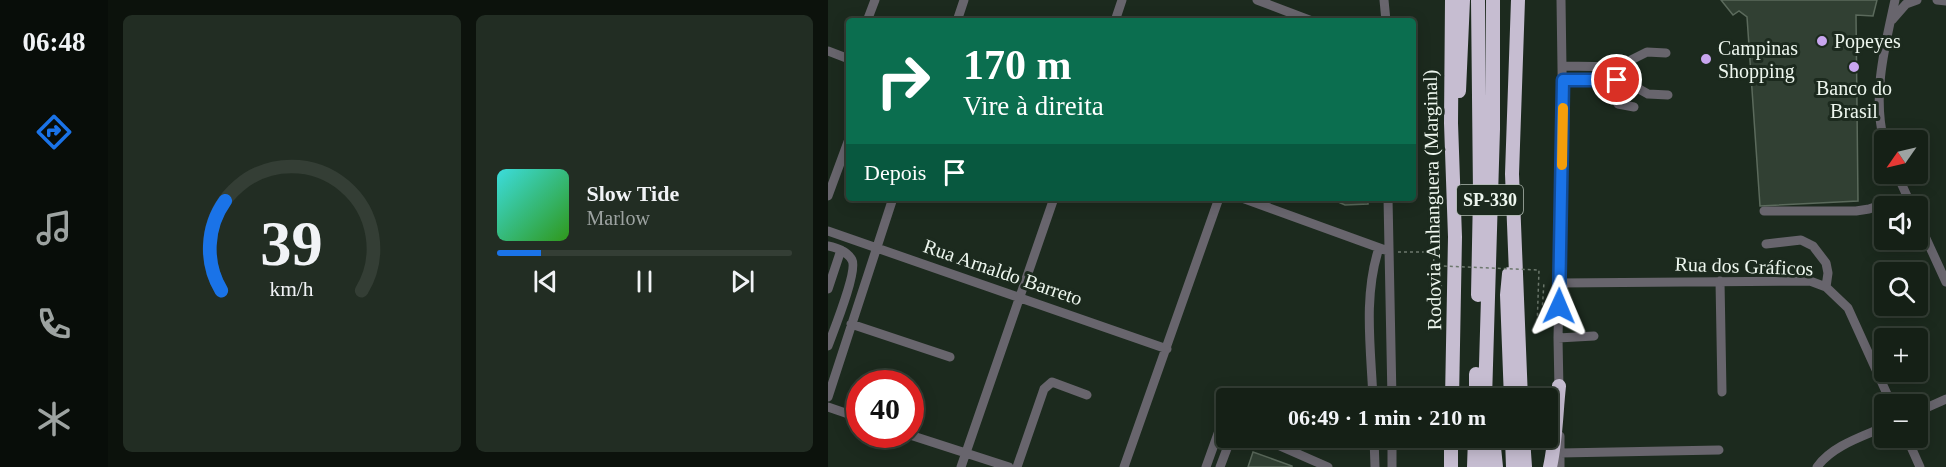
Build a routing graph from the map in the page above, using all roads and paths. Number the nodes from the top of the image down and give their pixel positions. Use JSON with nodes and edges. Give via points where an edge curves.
{"nodes":[{"id":1,"x":875,"y":0,"type":"edge"},
{"id":2,"x":964,"y":0,"type":"edge"},
{"id":3,"x":1122,"y":0,"type":"edge"},
{"id":4,"x":1257,"y":0,"type":"edge"},
{"id":5,"x":1384,"y":0,"type":"edge"},
{"id":6,"x":1452,"y":0,"type":"edge"},
{"id":7,"x":1463,"y":0,"type":"edge"},
{"id":8,"x":1478,"y":0,"type":"edge"},
{"id":9,"x":1493,"y":0,"type":"edge"},
{"id":10,"x":1516,"y":0,"type":"edge"},
{"id":11,"x":1561,"y":0,"type":"edge"},
{"id":12,"x":1894,"y":0,"type":"edge"},
{"id":13,"x":1917,"y":0,"type":"edge"},
{"id":14,"x":1937,"y":0,"type":"edge"},
{"id":15,"x":1946,"y":1,"type":"edge"},
{"id":16,"x":1287,"y":11,"type":"junction"},
{"id":17,"x":868,"y":18,"type":"edge"},
{"id":18,"x":958,"y":18,"type":"edge"},
{"id":19,"x":1116,"y":18,"type":"edge"},
{"id":20,"x":1284,"y":18,"type":"edge"},
{"id":21,"x":1304,"y":18,"type":"edge"},
{"id":22,"x":1386,"y":18,"type":"edge"},
{"id":23,"x":1890,"y":22,"type":"junction"},
{"id":24,"x":828,"y":51,"type":"edge"},
{"id":25,"x":1666,"y":52,"type":"dead end"},
{"id":26,"x":846,"y":58,"type":"edge"},
{"id":27,"x":1562,"y":66,"type":"junction"},
{"id":28,"x":1563,"y":80,"type":"junction"},
{"id":29,"x":1610,"y":80,"type":"junction"},
{"id":30,"x":1668,"y":95,"type":"dead end"},
{"id":31,"x":1634,"y":107,"type":"dead end"},
{"id":32,"x":1882,"y":130,"type":"edge"},
{"id":33,"x":846,"y":147,"type":"edge"},
{"id":34,"x":1902,"y":184,"type":"edge"},
{"id":35,"x":1455,"y":194,"type":"junction"},
{"id":36,"x":828,"y":196,"type":"edge"},
{"id":37,"x":1907,"y":196,"type":"edge"},
{"id":38,"x":893,"y":201,"type":"edge"},
{"id":39,"x":1053,"y":201,"type":"edge"},
{"id":40,"x":1218,"y":201,"type":"edge"},
{"id":41,"x":1250,"y":201,"type":"edge"},
{"id":42,"x":1388,"y":201,"type":"edge"},
{"id":43,"x":1874,"y":207,"type":"edge"},
{"id":44,"x":1764,"y":211,"type":"dead end"},
{"id":45,"x":1514,"y":215,"type":"junction"},
{"id":46,"x":828,"y":231,"type":"edge"},
{"id":47,"x":1928,"y":243,"type":"edge"},
{"id":48,"x":1766,"y":244,"type":"dead end"},
{"id":49,"x":828,"y":246,"type":"edge"},
{"id":50,"x":876,"y":248,"type":"junction"},
{"id":51,"x":841,"y":250,"type":"junction"},
{"id":52,"x":1383,"y":250,"type":"junction"},
{"id":53,"x":1434,"y":252,"type":"junction"},
{"id":54,"x":1433,"y":280,"type":"dead end"},
{"id":55,"x":1720,"y":281,"type":"junction"},
{"id":56,"x":1544,"y":282,"type":"dead end"},
{"id":57,"x":1946,"y":282,"type":"edge"},
{"id":58,"x":1560,"y":283,"type":"junction"},
{"id":59,"x":1826,"y":287,"type":"junction"},
{"id":60,"x":828,"y":289,"type":"edge"},
{"id":61,"x":1020,"y":296,"type":"junction"},
{"id":62,"x":851,"y":324,"type":"junction"},
{"id":63,"x":1594,"y":336,"type":"dead end"},
{"id":64,"x":1558,"y":338,"type":"junction"},
{"id":65,"x":828,"y":346,"type":"edge"},
{"id":66,"x":1167,"y":349,"type":"junction"},
{"id":67,"x":950,"y":357,"type":"dead end"},
{"id":68,"x":1559,"y":386,"type":"junction"},
{"id":69,"x":1372,"y":388,"type":"edge"},
{"id":70,"x":1391,"y":388,"type":"edge"},
{"id":71,"x":1452,"y":388,"type":"edge"},
{"id":72,"x":1476,"y":388,"type":"edge"},
{"id":73,"x":1486,"y":388,"type":"edge"},
{"id":74,"x":1511,"y":388,"type":"edge"},
{"id":75,"x":1521,"y":388,"type":"edge"},
{"id":76,"x":1722,"y":392,"type":"dead end"},
{"id":77,"x":1887,"y":394,"type":"edge"},
{"id":78,"x":1087,"y":395,"type":"dead end"},
{"id":79,"x":828,"y":397,"type":"edge"},
{"id":80,"x":1946,"y":399,"type":"edge"},
{"id":81,"x":828,"y":407,"type":"edge"},
{"id":82,"x":1928,"y":407,"type":"edge"},
{"id":83,"x":846,"y":413,"type":"edge"},
{"id":84,"x":1874,"y":432,"type":"edge"},
{"id":85,"x":924,"y":440,"type":"edge"},
{"id":86,"x":1216,"y":440,"type":"edge"},
{"id":87,"x":1227,"y":448,"type":"edge"},
{"id":88,"x":1285,"y":448,"type":"edge"},
{"id":89,"x":1374,"y":448,"type":"edge"},
{"id":90,"x":1392,"y":448,"type":"edge"},
{"id":91,"x":1451,"y":448,"type":"edge"},
{"id":92,"x":1475,"y":448,"type":"edge"},
{"id":93,"x":1486,"y":448,"type":"edge"},
{"id":94,"x":1494,"y":448,"type":"edge"},
{"id":95,"x":1512,"y":448,"type":"edge"},
{"id":96,"x":1524,"y":448,"type":"edge"},
{"id":97,"x":1911,"y":448,"type":"edge"},
{"id":98,"x":1719,"y":450,"type":"dead end"},
{"id":99,"x":966,"y":453,"type":"junction"},
{"id":100,"x":1560,"y":453,"type":"junction"},
{"id":101,"x":961,"y":467,"type":"edge"},
{"id":102,"x":1009,"y":467,"type":"edge"},
{"id":103,"x":1017,"y":467,"type":"edge"},
{"id":104,"x":1124,"y":467,"type":"edge"},
{"id":105,"x":1206,"y":467,"type":"edge"},
{"id":106,"x":1220,"y":467,"type":"edge"},
{"id":107,"x":1328,"y":467,"type":"edge"},
{"id":108,"x":1375,"y":467,"type":"edge"},
{"id":109,"x":1392,"y":467,"type":"edge"},
{"id":110,"x":1451,"y":467,"type":"edge"},
{"id":111,"x":1474,"y":467,"type":"edge"},
{"id":112,"x":1486,"y":467,"type":"edge"},
{"id":113,"x":1496,"y":467,"type":"edge"},
{"id":114,"x":1513,"y":467,"type":"edge"},
{"id":115,"x":1525,"y":467,"type":"edge"},
{"id":116,"x":1550,"y":467,"type":"edge"},
{"id":117,"x":1560,"y":467,"type":"edge"},
{"id":118,"x":1817,"y":467,"type":"edge"},
{"id":119,"x":1920,"y":467,"type":"edge"}],
"edges":[{"from":1,"to":17,"type":"street"},
{"from":2,"to":18,"type":"street"},
{"from":3,"to":19,"type":"street"},
{"from":4,"to":16,"type":"street"},
{"from":5,"to":22,"type":"street"},
{"from":6,"to":35,"type":"highway","name":"Rodovia Anhanguera (Marginal)"},
{"from":7,"to":35,"type":"highway"},
{"from":8,"to":72,"type":"highway","number":"SP-330"},
{"from":9,"to":73,"type":"highway","number":"SP-330"},
{"from":10,"to":45,"type":"highway"},
{"from":11,"to":27,"type":"street"},
{"from":12,"to":23,"type":"street"},
{"from":13,"to":23,"type":"street","via":[[1906,4]]},
{"from":14,"to":15,"type":"street"},
{"from":16,"to":20,"type":"street"},
{"from":16,"to":21,"type":"street"},
{"from":23,"to":32,"type":"street","via":[[1878,108]]},
{"from":24,"to":26,"type":"street"},
{"from":25,"to":27,"type":"street","via":[[1647,52],[1631,60],[1627,68]]},
{"from":27,"to":28,"type":"street"},
{"from":28,"to":29,"type":"street"},
{"from":28,"to":58,"type":"street"},
{"from":29,"to":30,"type":"street","via":[[1628,81],[1648,94]]},
{"from":29,"to":31,"type":"street","via":[[1618,104]]},
{"from":33,"to":36,"type":"street"},
{"from":34,"to":37,"type":"street"},
{"from":35,"to":71,"type":"highway","name":"Rodovia Anhanguera (Marginal)"},
{"from":38,"to":50,"type":"street"},
{"from":39,"to":61,"type":"street"},
{"from":40,"to":66,"type":"street"},
{"from":41,"to":52,"type":"street"},
{"from":42,"to":52,"type":"street"},
{"from":43,"to":44,"type":"street","via":[[1856,211]]},
{"from":45,"to":74,"type":"highway","via":[[1507,295]]},
{"from":45,"to":75,"type":"highway"},
{"from":46,"to":50,"type":"street","name":"Rua Arnaldo Barreto"},
{"from":47,"to":57,"type":"street"},
{"from":48,"to":59,"type":"street","via":[[1801,240],[1813,246],[1826,262]]},
{"from":49,"to":51,"type":"street"},
{"from":50,"to":61,"type":"street","name":"Rua Arnaldo Barreto"},
{"from":50,"to":62,"type":"street"},
{"from":51,"to":60,"type":"street"},
{"from":51,"to":65,"type":"street","via":[[854,266]]},
{"from":52,"to":53,"type":"path"},
{"from":52,"to":69,"type":"street","via":[[1374,264],[1369,314]]},
{"from":52,"to":70,"type":"street"},
{"from":53,"to":54,"type":"path","bridge":true},
{"from":53,"to":56,"type":"path","bridge":true,"via":[[1439,253],[1437,297],[1441,297],[1442,266],[1539,270],[1537,328]]},
{"from":55,"to":58,"type":"street","name":"Rua dos Gráficos"},
{"from":55,"to":59,"type":"street","name":"Rua dos Gráficos","via":[[1810,281]]},
{"from":55,"to":76,"type":"street"},
{"from":58,"to":64,"type":"street"},
{"from":59,"to":77,"type":"street","name":"Rua dos Gráficos","via":[[1848,308]]},
{"from":61,"to":66,"type":"street","name":"Rua Arnaldo Barreto"},
{"from":61,"to":99,"type":"street"},
{"from":62,"to":67,"type":"street"},
{"from":62,"to":79,"type":"street"},
{"from":63,"to":64,"type":"street"},
{"from":64,"to":68,"type":"street"},
{"from":66,"to":104,"type":"street"},
{"from":68,"to":100,"type":"street"},
{"from":68,"to":116,"type":"highway"},
{"from":78,"to":103,"type":"street","via":[[1052,382],[1044,389]]},
{"from":80,"to":82,"type":"street"},
{"from":81,"to":83,"type":"street"},
{"from":84,"to":118,"type":"street","via":[[1842,446],[1823,458]]},
{"from":85,"to":99,"type":"street"},
{"from":86,"to":105,"type":"street"},
{"from":87,"to":106,"type":"street"},
{"from":88,"to":107,"type":"street"},
{"from":89,"to":108,"type":"street"},
{"from":90,"to":109,"type":"street"},
{"from":91,"to":110,"type":"highway"},
{"from":92,"to":111,"type":"highway"},
{"from":93,"to":112,"type":"highway"},
{"from":94,"to":113,"type":"highway"},
{"from":95,"to":114,"type":"highway"},
{"from":96,"to":115,"type":"highway"},
{"from":97,"to":119,"type":"street"},
{"from":98,"to":100,"type":"street"},
{"from":99,"to":101,"type":"street"},
{"from":99,"to":102,"type":"street"},
{"from":100,"to":117,"type":"street"}]}
